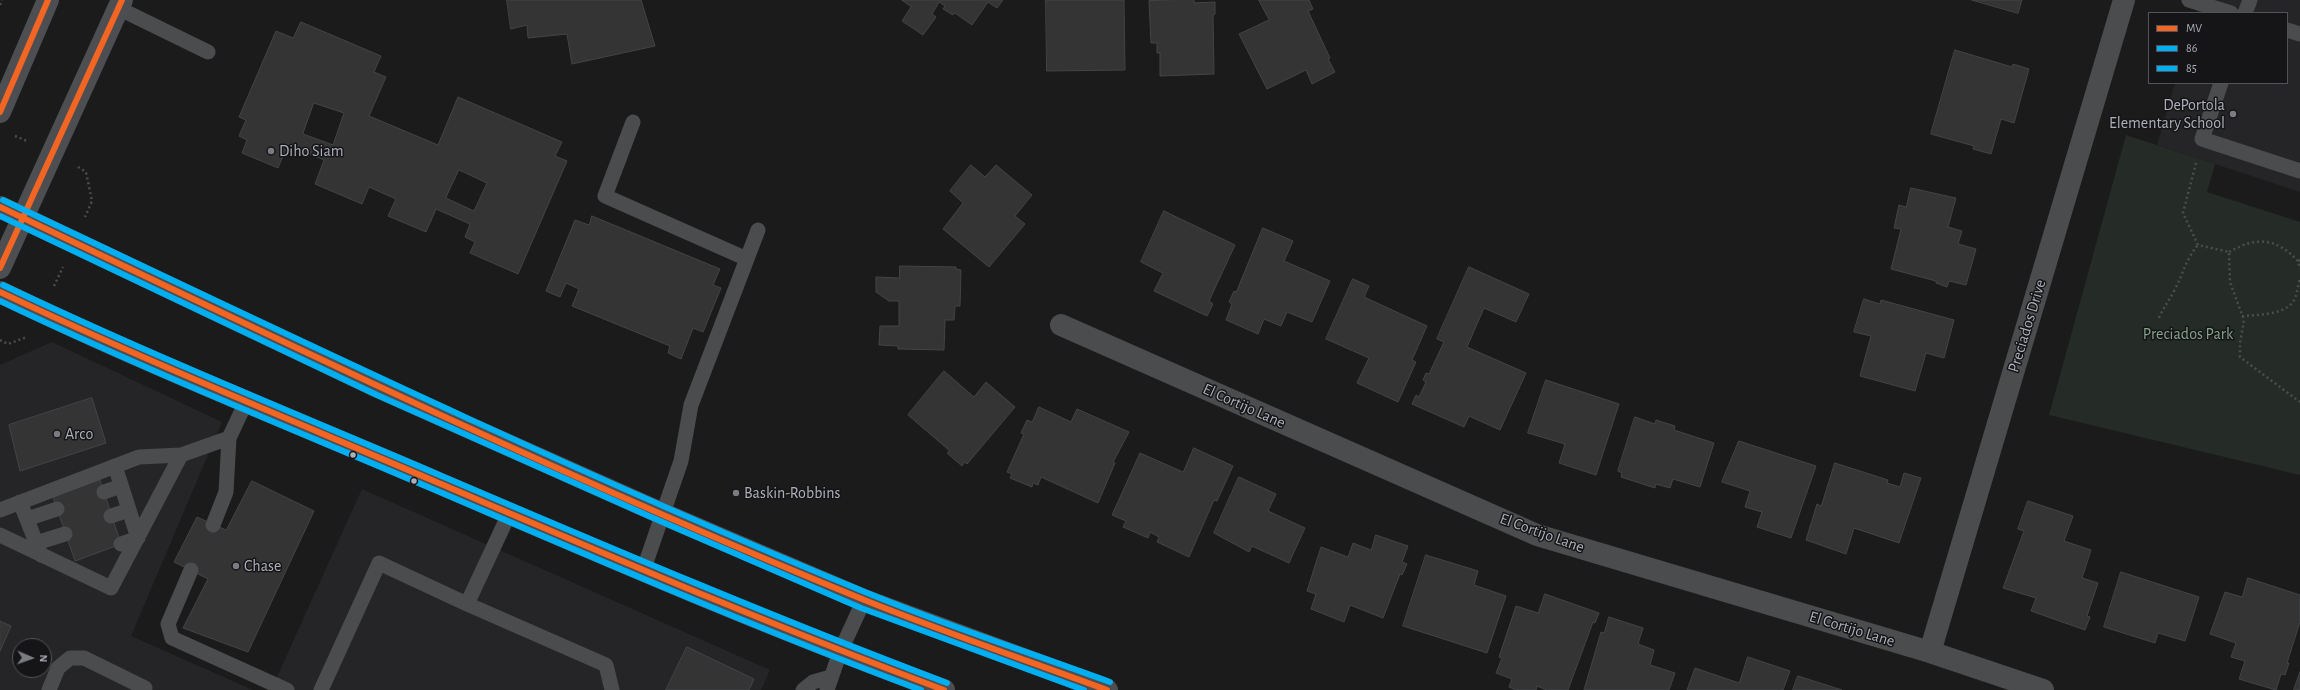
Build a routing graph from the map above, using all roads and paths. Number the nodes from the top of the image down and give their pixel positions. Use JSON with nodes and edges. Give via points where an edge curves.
{"nodes":[{"id":1,"x":2,"y":0,"type":"edge"},
{"id":2,"x":48,"y":0,"type":"edge"},
{"id":3,"x":2124,"y":0,"type":"edge"},
{"id":4,"x":2189,"y":0,"type":"edge"},
{"id":5,"x":2250,"y":0,"type":"edge"},
{"id":6,"x":120,"y":4,"type":"edge"},
{"id":7,"x":0,"y":5,"type":"edge"},
{"id":8,"x":2228,"y":12,"type":"edge"},
{"id":9,"x":2245,"y":12,"type":"edge"},
{"id":10,"x":2288,"y":30,"type":"edge"},
{"id":11,"x":2300,"y":34,"type":"edge"},
{"id":12,"x":208,"y":52,"type":"dead end"},
{"id":13,"x":2221,"y":84,"type":"edge"},
{"id":14,"x":0,"y":112,"type":"edge"},
{"id":15,"x":633,"y":122,"type":"dead end"},
{"id":16,"x":2202,"y":139,"type":"junction"},
{"id":17,"x":2300,"y":171,"type":"edge"},
{"id":18,"x":0,"y":207,"type":"edge"},
{"id":19,"x":23,"y":218,"type":"junction"},
{"id":20,"x":758,"y":230,"type":"dead end"},
{"id":21,"x":2198,"y":245,"type":"junction"},
{"id":22,"x":2229,"y":252,"type":"junction"},
{"id":23,"x":747,"y":258,"type":"junction"},
{"id":24,"x":2299,"y":261,"type":"edge"},
{"id":25,"x":0,"y":268,"type":"edge"},
{"id":26,"x":2300,"y":269,"type":"edge"},
{"id":27,"x":2300,"y":278,"type":"edge"},
{"id":28,"x":0,"y":292,"type":"edge"},
{"id":29,"x":2242,"y":316,"type":"junction"},
{"id":30,"x":2159,"y":318,"type":"dead end"},
{"id":31,"x":1061,"y":325,"type":"dead end"},
{"id":32,"x":246,"y":402,"type":"junction"},
{"id":33,"x":2300,"y":402,"type":"edge"},
{"id":34,"x":229,"y":438,"type":"junction"},
{"id":35,"x":181,"y":456,"type":"junction"},
{"id":36,"x":115,"y":466,"type":"junction"},
{"id":37,"x":121,"y":486,"type":"junction"},
{"id":38,"x":104,"y":492,"type":"dead end"},
{"id":39,"x":20,"y":502,"type":"junction"},
{"id":40,"x":57,"y":509,"type":"dead end"},
{"id":41,"x":0,"y":510,"type":"edge"},
{"id":42,"x":129,"y":510,"type":"junction"},
{"id":43,"x":509,"y":514,"type":"junction"},
{"id":44,"x":663,"y":514,"type":"junction"},
{"id":45,"x":111,"y":516,"type":"dead end"},
{"id":46,"x":27,"y":519,"type":"junction"},
{"id":47,"x":213,"y":525,"type":"dead end"},
{"id":48,"x":65,"y":534,"type":"dead end"},
{"id":49,"x":0,"y":535,"type":"edge"},
{"id":50,"x":138,"y":538,"type":"junction"},
{"id":51,"x":121,"y":544,"type":"dead end"},
{"id":52,"x":38,"y":549,"type":"junction"},
{"id":53,"x":191,"y":570,"type":"dead end"},
{"id":54,"x":643,"y":571,"type":"junction"},
{"id":55,"x":864,"y":600,"type":"junction"},
{"id":56,"x":467,"y":604,"type":"junction"},
{"id":57,"x":840,"y":652,"type":"junction"},
{"id":58,"x":1930,"y":652,"type":"junction"},
{"id":59,"x":829,"y":684,"type":"edge"},
{"id":60,"x":146,"y":689,"type":"edge"},
{"id":61,"x":49,"y":690,"type":"edge"},
{"id":62,"x":287,"y":690,"type":"edge"},
{"id":63,"x":321,"y":690,"type":"edge"},
{"id":64,"x":612,"y":690,"type":"edge"},
{"id":65,"x":803,"y":690,"type":"edge"},
{"id":66,"x":944,"y":690,"type":"edge"},
{"id":67,"x":1108,"y":690,"type":"edge"},
{"id":68,"x":2043,"y":690,"type":"edge"}],
"edges":[{"from":1,"to":7,"type":"path"},
{"from":2,"to":14,"type":"main road"},
{"from":3,"to":58,"type":"street","name":"Preciados Drive"},
{"from":4,"to":8,"type":"lane"},
{"from":5,"to":9,"type":"lane"},
{"from":6,"to":12,"type":"lane"},
{"from":6,"to":19,"type":"main road"},
{"from":10,"to":11,"type":"lane"},
{"from":13,"to":16,"type":"lane"},
{"from":15,"to":23,"type":"lane","via":[[605,196]]},
{"from":16,"to":17,"type":"lane"},
{"from":16,"to":21,"type":"path","via":[[2183,213]]},
{"from":18,"to":19,"type":"main road"},
{"from":19,"to":25,"type":"main road"},
{"from":19,"to":44,"type":"main road","via":[[380,388]]},
{"from":20,"to":23,"type":"lane"},
{"from":21,"to":22,"type":"path"},
{"from":21,"to":30,"type":"path","via":[[2187,258],[2179,281]]},
{"from":22,"to":24,"type":"path","via":[[2240,245],[2258,241],[2273,242],[2287,249]]},
{"from":22,"to":29,"type":"path","via":[[2230,282]]},
{"from":23,"to":44,"type":"lane","via":[[691,405],[681,460]]},
{"from":24,"to":26,"type":"path"},
{"from":27,"to":29,"type":"path","via":[[2293,302],[2285,308],[2262,315]]},
{"from":28,"to":32,"type":"main road","via":[[42,313]]},
{"from":29,"to":33,"type":"path","via":[[2244,320],[2240,357]]},
{"from":31,"to":58,"type":"street","name":"El Cortijo Lane","via":[[1537,535]]},
{"from":32,"to":34,"type":"lane"},
{"from":32,"to":43,"type":"main road"},
{"from":34,"to":35,"type":"lane"},
{"from":34,"to":47,"type":"lane","via":[[226,492]]},
{"from":35,"to":36,"type":"lane","via":[[139,457]]},
{"from":35,"to":50,"type":"lane"},
{"from":36,"to":37,"type":"lane"},
{"from":36,"to":39,"type":"lane"},
{"from":37,"to":38,"type":"lane"},
{"from":37,"to":42,"type":"lane"},
{"from":39,"to":41,"type":"lane"},
{"from":39,"to":46,"type":"lane"},
{"from":40,"to":46,"type":"lane"},
{"from":42,"to":45,"type":"lane"},
{"from":42,"to":50,"type":"lane"},
{"from":43,"to":54,"type":"main road"},
{"from":43,"to":56,"type":"lane"},
{"from":44,"to":54,"type":"lane"},
{"from":44,"to":55,"type":"main road"},
{"from":46,"to":52,"type":"lane"},
{"from":48,"to":52,"type":"lane"},
{"from":49,"to":52,"type":"lane"},
{"from":50,"to":51,"type":"lane"},
{"from":50,"to":52,"type":"lane","via":[[111,588],[69,563]]},
{"from":53,"to":62,"type":"lane","via":[[168,624],[172,638]]},
{"from":54,"to":57,"type":"main road"},
{"from":55,"to":57,"type":"lane"},
{"from":55,"to":67,"type":"main road"},
{"from":56,"to":63,"type":"lane","via":[[379,563]]},
{"from":56,"to":64,"type":"lane","via":[[606,665]]},
{"from":57,"to":59,"type":"lane"},
{"from":57,"to":66,"type":"main road"},
{"from":58,"to":68,"type":"street","name":"El Cortijo Lane"},
{"from":59,"to":65,"type":"lane","via":[[813,682]]},
{"from":60,"to":61,"type":"lane","via":[[84,658],[70,658],[58,668]]}]}
